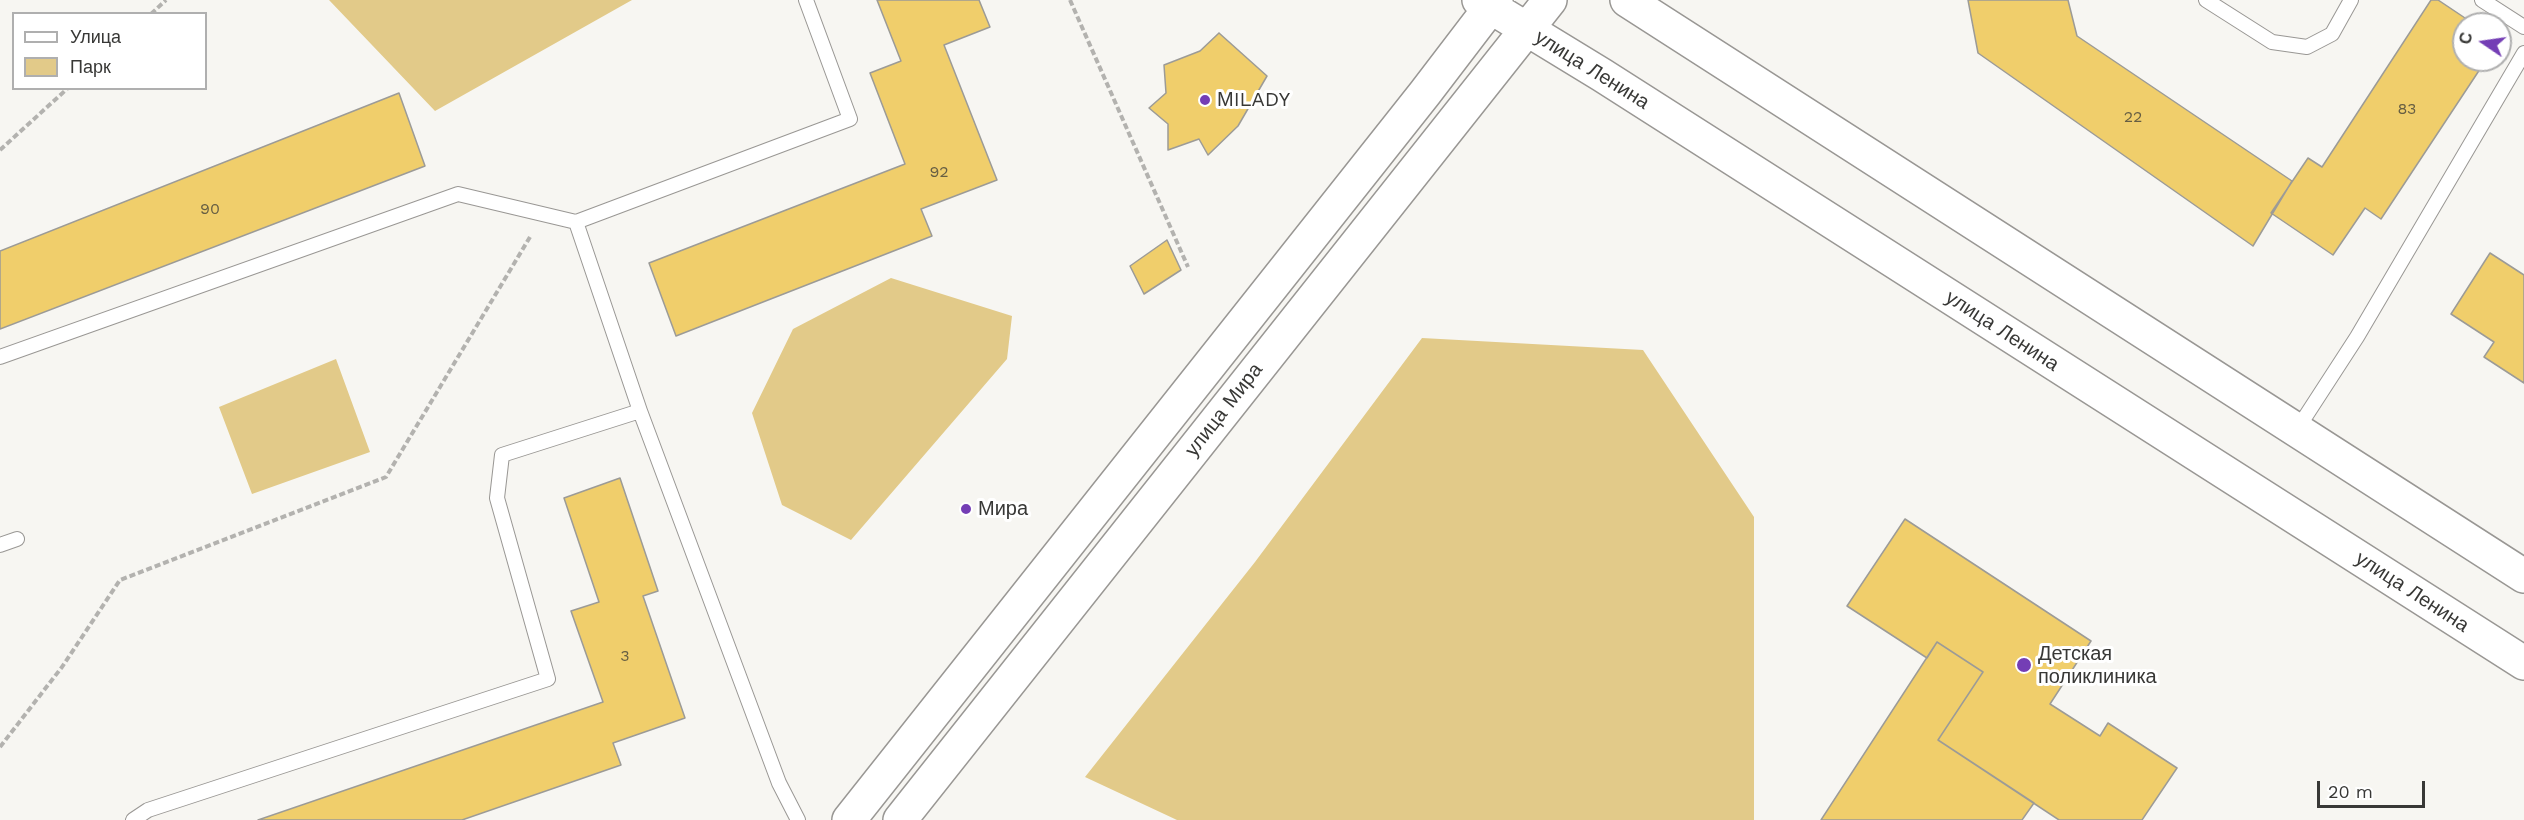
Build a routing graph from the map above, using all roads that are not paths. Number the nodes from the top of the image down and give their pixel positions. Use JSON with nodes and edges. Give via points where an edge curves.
{"nodes":[{"id":1,"x":806,"y":0,"type":"edge"},
{"id":2,"x":1550,"y":0,"type":"edge"},
{"id":3,"x":1627,"y":0,"type":"edge"},
{"id":4,"x":2206,"y":0,"type":"edge"},
{"id":5,"x":2351,"y":0,"type":"edge"},
{"id":6,"x":2482,"y":0,"type":"edge"},
{"id":7,"x":1488,"y":2,"type":"edge"},
{"id":8,"x":2524,"y":27,"type":"edge"},
{"id":9,"x":1527,"y":30,"type":"junction"},
{"id":10,"x":2524,"y":52,"type":"edge"},
{"id":11,"x":576,"y":222,"type":"junction"},
{"id":12,"x":0,"y":357,"type":"edge"},
{"id":13,"x":640,"y":411,"type":"junction"},
{"id":14,"x":2296,"y":431,"type":"junction"},
{"id":15,"x":17,"y":539,"type":"dead end"},
{"id":16,"x":0,"y":545,"type":"edge"},
{"id":17,"x":2524,"y":576,"type":"edge"},
{"id":18,"x":2524,"y":663,"type":"edge"},
{"id":19,"x":134,"y":820,"type":"edge"},
{"id":20,"x":798,"y":820,"type":"edge"},
{"id":21,"x":849,"y":820,"type":"edge"},
{"id":22,"x":900,"y":820,"type":"edge"}],
"edges":[{"from":1,"to":11,"type":"lane","via":[[850,119]]},
{"from":2,"to":9,"type":"main road","name":"улица Мира"},
{"from":3,"to":14,"type":"main road"},
{"from":4,"to":5,"type":"lane","via":[[2272,42],[2307,47],[2332,34]]},
{"from":6,"to":8,"type":"lane"},
{"from":7,"to":9,"type":"main road","name":"улица Ленина"},
{"from":7,"to":21,"type":"main road","name":"улица Мира","via":[[1388,140]]},
{"from":9,"to":18,"type":"main road","name":"улица Ленина"},
{"from":9,"to":22,"type":"main road","name":"улица Мира"},
{"from":10,"to":14,"type":"lane","via":[[2357,338]]},
{"from":11,"to":12,"type":"lane","via":[[458,194]]},
{"from":11,"to":13,"type":"lane"},
{"from":13,"to":19,"type":"lane","via":[[502,455],[497,498],[548,679],[148,810]]},
{"from":13,"to":20,"type":"lane","via":[[779,783]]},
{"from":14,"to":17,"type":"main road"},
{"from":15,"to":16,"type":"lane"}]}
